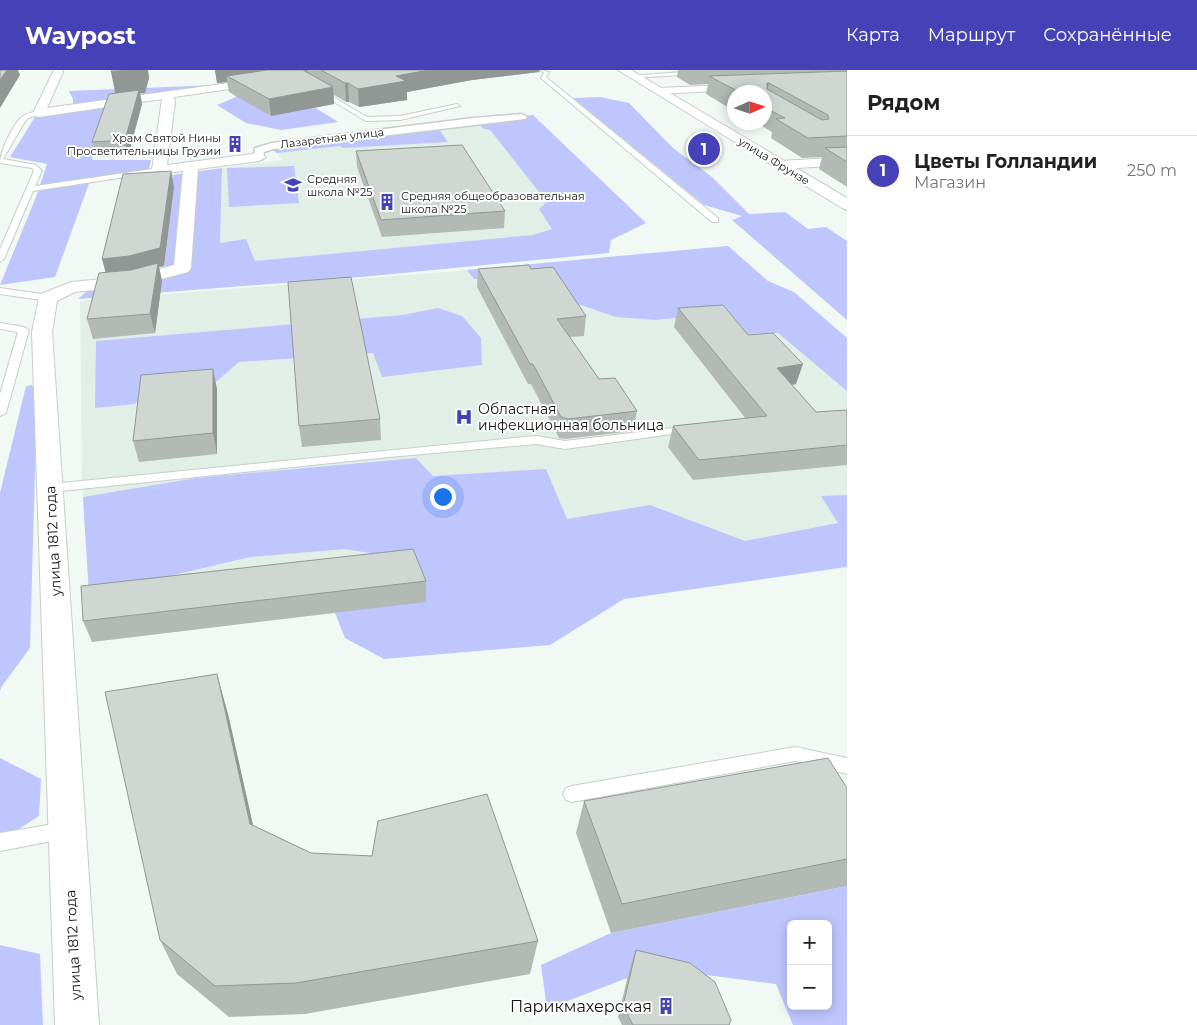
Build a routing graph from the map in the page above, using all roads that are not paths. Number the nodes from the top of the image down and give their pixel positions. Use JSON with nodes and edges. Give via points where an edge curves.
{"nodes":[{"id":1,"x":543,"y":70,"type":"edge"},
{"id":2,"x":58,"y":72,"type":"dead end"},
{"id":3,"x":704,"y":72,"type":"dead end"},
{"id":4,"x":628,"y":73,"type":"edge"},
{"id":5,"x":277,"y":79,"type":"edge"},
{"id":6,"x":312,"y":86,"type":"edge"},
{"id":7,"x":727,"y":89,"type":"edge"},
{"id":8,"x":659,"y":91,"type":"junction"},
{"id":9,"x":167,"y":94,"type":"junction"},
{"id":10,"x":457,"y":106,"type":"dead end"},
{"id":11,"x":39,"y":112,"type":"junction"},
{"id":12,"x":522,"y":117,"type":"dead end"},
{"id":13,"x":259,"y":157,"type":"joint"},
{"id":14,"x":0,"y":160,"type":"edge"},
{"id":15,"x":847,"y":160,"type":"edge"},
{"id":16,"x":781,"y":165,"type":"junction"},
{"id":17,"x":191,"y":166,"type":"junction"},
{"id":18,"x":159,"y":170,"type":"junction"},
{"id":19,"x":30,"y":189,"type":"junction"},
{"id":20,"x":847,"y":205,"type":"edge"},
{"id":21,"x":715,"y":220,"type":"dead end"},
{"id":22,"x":0,"y":259,"type":"edge"},
{"id":23,"x":0,"y":291,"type":"edge"},
{"id":24,"x":48,"y":298,"type":"junction"},
{"id":25,"x":0,"y":326,"type":"edge"},
{"id":26,"x":34,"y":331,"type":"junction"},
{"id":27,"x":0,"y":413,"type":"edge"},
{"id":28,"x":706,"y":427,"type":"edge"},
{"id":29,"x":51,"y":488,"type":"junction"},
{"id":30,"x":847,"y":766,"type":"edge"},
{"id":31,"x":572,"y":794,"type":"dead end"},
{"id":32,"x":67,"y":831,"type":"junction"},
{"id":33,"x":0,"y":842,"type":"edge"},
{"id":34,"x":77,"y":1025,"type":"edge"}],
"edges":[{"from":1,"to":21,"type":"lane","via":[[547,73],[543,77]]},
{"from":2,"to":11,"type":"street"},
{"from":3,"to":4,"type":"lane"},
{"from":4,"to":8,"type":"street","name":"улица Фрунзе"},
{"from":5,"to":9,"type":"street"},
{"from":6,"to":10,"type":"lane","via":[[366,120],[389,120]]},
{"from":7,"to":8,"type":"street"},
{"from":8,"to":16,"type":"street","name":"улица Фрунзе"},
{"from":9,"to":11,"type":"street"},
{"from":9,"to":18,"type":"street","via":[[169,102]]},
{"from":11,"to":14,"type":"lane","via":[[21,122]]},
{"from":12,"to":13,"type":"street","name":"Лазаретная улица","via":[[272,146],[259,150]]},
{"from":13,"to":17,"type":"street","name":"Лазаретная улица"},
{"from":14,"to":19,"type":"lane","via":[[34,166],[38,172]]},
{"from":15,"to":16,"type":"street"},
{"from":16,"to":20,"type":"street","name":"улица Фрунзе"},
{"from":17,"to":18,"type":"street","name":"Лазаретная улица"},
{"from":17,"to":24,"type":"street","via":[[182,268],[135,281],[72,287]]},
{"from":18,"to":19,"type":"lane","name":"Лазаретная улица"},
{"from":19,"to":22,"type":"lane"},
{"from":23,"to":24,"type":"lane"},
{"from":24,"to":26,"type":"street","name":"улица 1812 года"},
{"from":25,"to":26,"type":"lane"},
{"from":26,"to":27,"type":"lane"},
{"from":26,"to":29,"type":"street","name":"улица 1812 года"},
{"from":28,"to":29,"type":"lane","via":[[565,445],[536,440]]},
{"from":29,"to":32,"type":"street","name":"улица 1812 года"},
{"from":30,"to":31,"type":"lane","via":[[795,754]]},
{"from":32,"to":33,"type":"lane"},
{"from":32,"to":34,"type":"street","name":"улица 1812 года"}]}
